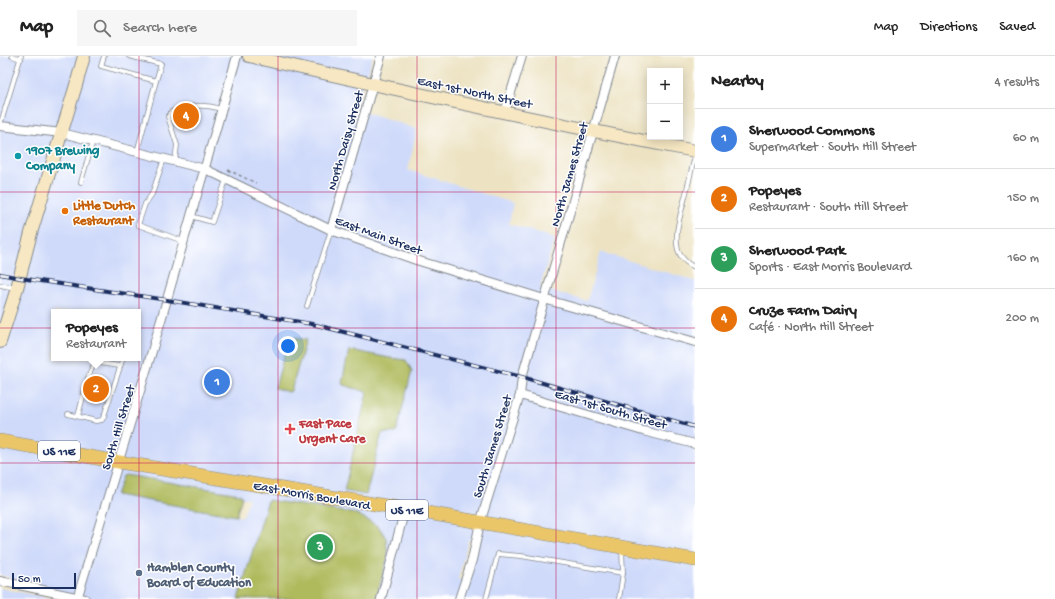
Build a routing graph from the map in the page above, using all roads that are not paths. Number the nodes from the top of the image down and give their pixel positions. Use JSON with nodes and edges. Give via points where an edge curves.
{"nodes":[{"id":1,"x":12,"y":56,"type":"edge"},
{"id":2,"x":84,"y":56,"type":"edge"},
{"id":3,"x":104,"y":56,"type":"edge"},
{"id":4,"x":129,"y":56,"type":"edge"},
{"id":5,"x":237,"y":56,"type":"edge"},
{"id":6,"x":249,"y":56,"type":"edge"},
{"id":7,"x":380,"y":56,"type":"edge"},
{"id":8,"x":522,"y":56,"type":"edge"},
{"id":9,"x":615,"y":56,"type":"edge"},
{"id":10,"x":21,"y":57,"type":"edge"},
{"id":11,"x":140,"y":58,"type":"edge"},
{"id":12,"x":156,"y":81,"type":"junction"},
{"id":13,"x":372,"y":84,"type":"junction"},
{"id":14,"x":222,"y":109,"type":"junction"},
{"id":15,"x":505,"y":112,"type":"junction"},
{"id":16,"x":0,"y":122,"type":"edge"},
{"id":17,"x":0,"y":126,"type":"edge"},
{"id":18,"x":593,"y":131,"type":"junction"},
{"id":19,"x":62,"y":133,"type":"junction"},
{"id":20,"x":93,"y":141,"type":"junction"},
{"id":21,"x":695,"y":151,"type":"edge"},
{"id":22,"x":137,"y":152,"type":"junction"},
{"id":23,"x":695,"y":156,"type":"edge"},
{"id":24,"x":164,"y":159,"type":"junction"},
{"id":25,"x":175,"y":162,"type":"junction"},
{"id":26,"x":205,"y":169,"type":"junction"},
{"id":27,"x":226,"y":180,"type":"junction"},
{"id":28,"x":80,"y":182,"type":"dead end"},
{"id":29,"x":191,"y":215,"type":"junction"},
{"id":30,"x":331,"y":230,"type":"junction"},
{"id":31,"x":183,"y":241,"type":"junction"},
{"id":32,"x":695,"y":267,"type":"edge"},
{"id":33,"x":0,"y":285,"type":"edge"},
{"id":34,"x":17,"y":288,"type":"junction"},
{"id":35,"x":544,"y":299,"type":"junction"},
{"id":36,"x":307,"y":306,"type":"dead end"},
{"id":37,"x":0,"y":342,"type":"edge"},
{"id":38,"x":695,"y":342,"type":"edge"},
{"id":39,"x":122,"y":361,"type":"edge"},
{"id":40,"x":120,"y":366,"type":"junction"},
{"id":41,"x":520,"y":395,"type":"junction"},
{"id":42,"x":68,"y":414,"type":"dead end"},
{"id":43,"x":78,"y":416,"type":"junction"},
{"id":44,"x":0,"y":440,"type":"edge"},
{"id":45,"x":695,"y":444,"type":"edge"},
{"id":46,"x":119,"y":462,"type":"junction"},
{"id":47,"x":405,"y":510,"type":"junction"},
{"id":48,"x":480,"y":523,"type":"junction"},
{"id":49,"x":621,"y":547,"type":"junction"},
{"id":50,"x":695,"y":560,"type":"edge"},
{"id":51,"x":623,"y":573,"type":"junction"},
{"id":52,"x":0,"y":581,"type":"edge"},
{"id":53,"x":80,"y":598,"type":"edge"},
{"id":54,"x":381,"y":599,"type":"edge"},
{"id":55,"x":459,"y":599,"type":"edge"},
{"id":56,"x":486,"y":599,"type":"edge"},
{"id":57,"x":619,"y":599,"type":"edge"}],
"edges":[{"from":1,"to":10,"type":"lane"},
{"from":2,"to":19,"type":"main road"},
{"from":3,"to":12,"type":"lane","via":[[101,66]]},
{"from":4,"to":11,"type":"lane"},
{"from":5,"to":14,"type":"street","name":"South Hill Street"},
{"from":6,"to":13,"type":"main road","name":"East 1st North Street"},
{"from":7,"to":13,"type":"street","name":"North Daisy Street"},
{"from":8,"to":15,"type":"street"},
{"from":9,"to":18,"type":"street","name":"North James Street"},
{"from":10,"to":16,"type":"lane"},
{"from":11,"to":12,"type":"lane","via":[[161,64]]},
{"from":12,"to":22,"type":"lane"},
{"from":13,"to":15,"type":"main road","name":"East 1st North Street"},
{"from":13,"to":30,"type":"street","name":"North Daisy Street"},
{"from":14,"to":25,"type":"lane","via":[[207,105],[171,112],[168,117],[177,148]]},
{"from":14,"to":26,"type":"street","name":"South Hill Street"},
{"from":15,"to":18,"type":"main road","name":"East 1st North Street"},
{"from":17,"to":19,"type":"street","name":"East Main Street"},
{"from":18,"to":21,"type":"main road","name":"East 1st North Street"},
{"from":18,"to":35,"type":"street","name":"North James Street"},
{"from":19,"to":20,"type":"street","name":"East Main Street"},
{"from":19,"to":34,"type":"main road"},
{"from":20,"to":22,"type":"street","name":"East Main Street"},
{"from":20,"to":28,"type":"lane"},
{"from":22,"to":24,"type":"street","name":"East Main Street"},
{"from":23,"to":32,"type":"lane","via":[[677,240],[678,252]]},
{"from":24,"to":25,"type":"street","name":"East Main Street"},
{"from":24,"to":31,"type":"lane","via":[[138,225]]},
{"from":25,"to":26,"type":"street","name":"East Main Street"},
{"from":26,"to":27,"type":"street","name":"East Main Street"},
{"from":26,"to":29,"type":"street","name":"South Hill Street"},
{"from":27,"to":29,"type":"lane","via":[[212,222]]},
{"from":27,"to":30,"type":"street","name":"East Main Street"},
{"from":29,"to":31,"type":"street","name":"South Hill Street"},
{"from":30,"to":35,"type":"street","name":"East Main Street","via":[[416,260]]},
{"from":30,"to":36,"type":"lane"},
{"from":31,"to":46,"type":"street","name":"South Hill Street"},
{"from":33,"to":34,"type":"lane"},
{"from":34,"to":37,"type":"main road"},
{"from":35,"to":38,"type":"street","name":"East Main Street"},
{"from":35,"to":41,"type":"street","name":"South James Street","via":[[522,377]]},
{"from":39,"to":40,"type":"lane"},
{"from":40,"to":43,"type":"lane","via":[[99,363],[94,365]]},
{"from":40,"to":43,"type":"lane","via":[[102,420]]},
{"from":41,"to":45,"type":"street","name":"East 1st South Street"},
{"from":41,"to":48,"type":"street","name":"South James Street"},
{"from":42,"to":43,"type":"lane"},
{"from":44,"to":46,"type":"main road","name":"East Morris Boulevard","number":"US 11E"},
{"from":46,"to":47,"type":"main road","name":"East Morris Boulevard","number":"US 11E"},
{"from":46,"to":53,"type":"street","name":"South Hill Street"},
{"from":47,"to":48,"type":"main road","name":"East Morris Boulevard","number":"US 11E"},
{"from":47,"to":54,"type":"street"},
{"from":48,"to":49,"type":"main road","name":"East Morris Boulevard","number":"US 11E"},
{"from":48,"to":55,"type":"street","name":"South James Street","via":[[472,560]]},
{"from":49,"to":50,"type":"main road","name":"East Morris Boulevard","number":"US 11E"},
{"from":49,"to":51,"type":"lane"},
{"from":51,"to":56,"type":"lane","via":[[498,554]]},
{"from":51,"to":57,"type":"lane"},
{"from":52,"to":53,"type":"street"}]}
